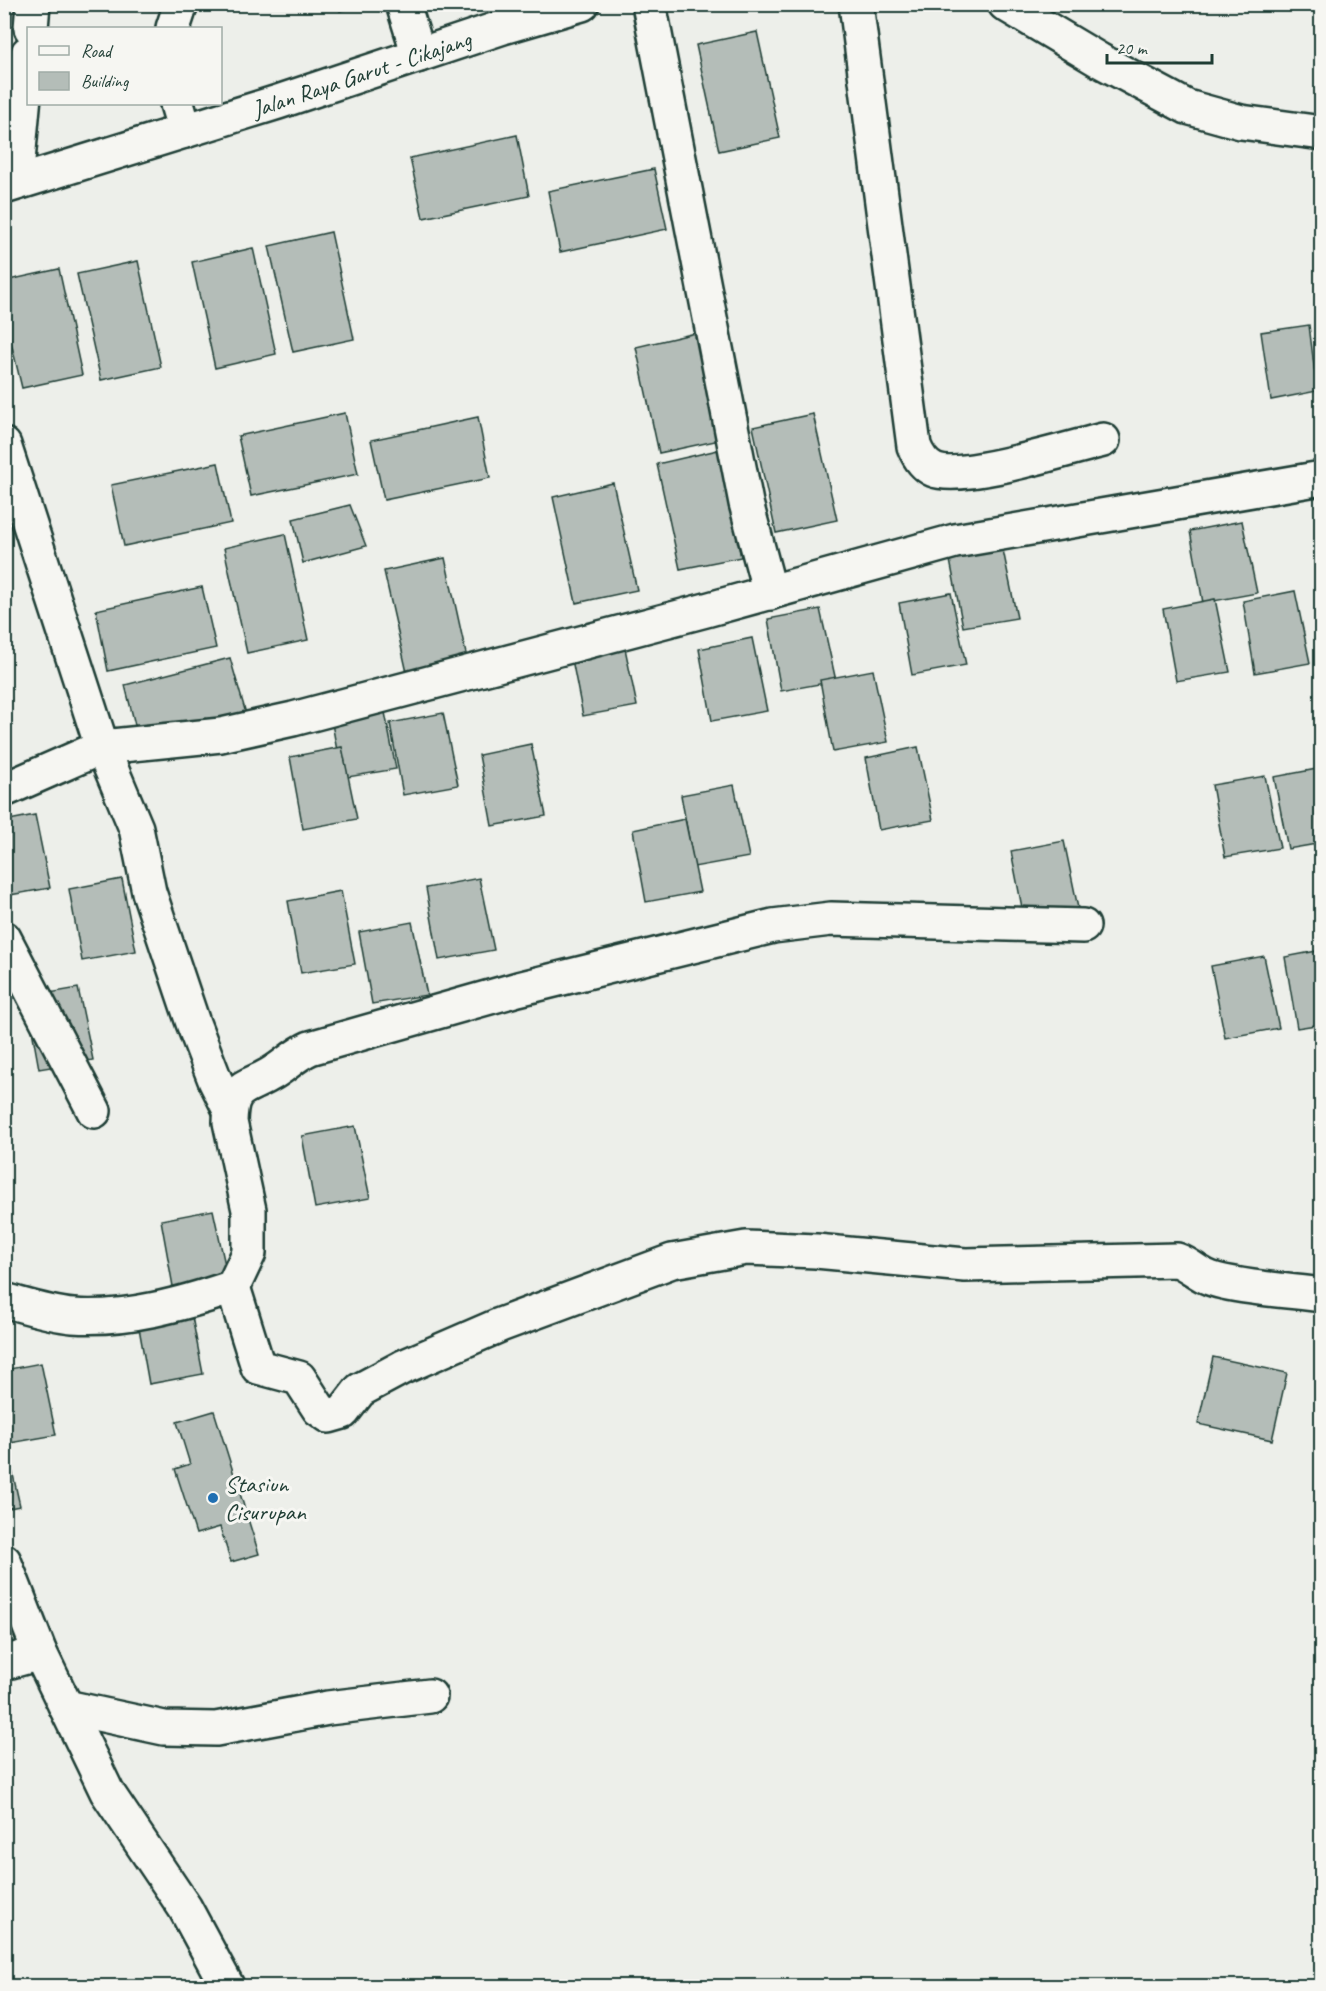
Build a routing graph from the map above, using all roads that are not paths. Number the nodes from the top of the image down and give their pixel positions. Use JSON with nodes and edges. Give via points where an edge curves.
{"nodes":[{"id":1,"x":33,"y":4,"type":"edge"},
{"id":2,"x":181,"y":4,"type":"edge"},
{"id":3,"x":403,"y":4,"type":"edge"},
{"id":4,"x":582,"y":4,"type":"edge"},
{"id":5,"x":649,"y":4,"type":"edge"},
{"id":6,"x":856,"y":4,"type":"edge"},
{"id":7,"x":1005,"y":4,"type":"edge"},
{"id":8,"x":31,"y":27,"type":"edge"},
{"id":9,"x":173,"y":27,"type":"edge"},
{"id":10,"x":419,"y":55,"type":"junction"},
{"id":11,"x":27,"y":60,"type":"edge"},
{"id":12,"x":181,"y":117,"type":"edge"},
{"id":13,"x":1322,"y":133,"type":"edge"},
{"id":14,"x":10,"y":185,"type":"edge"},
{"id":15,"x":1103,"y":440,"type":"dead end"},
{"id":16,"x":4,"y":445,"type":"edge"},
{"id":17,"x":1322,"y":478,"type":"edge"},
{"id":18,"x":770,"y":593,"type":"junction"},
{"id":19,"x":102,"y":747,"type":"junction"},
{"id":20,"x":4,"y":790,"type":"edge"},
{"id":21,"x":1083,"y":926,"type":"dead end"},
{"id":22,"x":4,"y":938,"type":"edge"},
{"id":23,"x":230,"y":1110,"type":"junction"},
{"id":24,"x":94,"y":1111,"type":"dead end"},
{"id":25,"x":233,"y":1287,"type":"junction"},
{"id":26,"x":1322,"y":1295,"type":"edge"},
{"id":27,"x":4,"y":1300,"type":"edge"},
{"id":28,"x":4,"y":1561,"type":"edge"},
{"id":29,"x":40,"y":1653,"type":"junction"},
{"id":30,"x":4,"y":1663,"type":"edge"},
{"id":31,"x":430,"y":1696,"type":"dead end"},
{"id":32,"x":66,"y":1707,"type":"junction"},
{"id":33,"x":227,"y":1986,"type":"edge"}],
"edges":[{"from":1,"to":8,"type":"street"},
{"from":2,"to":9,"type":"street"},
{"from":3,"to":10,"type":"street"},
{"from":4,"to":10,"type":"street","name":"Jalan Raya Garut - Cikajang"},
{"from":5,"to":18,"type":"street","via":[[746,503]]},
{"from":6,"to":15,"type":"street","via":[[918,455],[935,470],[964,473]]},
{"from":7,"to":13,"type":"street","via":[[1187,107],[1242,122]]},
{"from":10,"to":12,"type":"street","name":"Jalan Raya Garut - Cikajang"},
{"from":11,"to":14,"type":"street"},
{"from":12,"to":14,"type":"street","name":"Jalan Raya Garut - Cikajang"},
{"from":16,"to":19,"type":"street"},
{"from":17,"to":18,"type":"street","via":[[955,541]]},
{"from":18,"to":19,"type":"street","via":[[293,719],[221,735]]},
{"from":19,"to":20,"type":"street"},
{"from":19,"to":23,"type":"street","via":[[136,828],[149,892],[193,1023]]},
{"from":21,"to":23,"type":"street","via":[[831,919],[773,926],[518,989],[310,1048],[269,1075],[247,1083]]},
{"from":22,"to":24,"type":"street"},
{"from":23,"to":25,"type":"street","via":[[249,1209],[249,1253]]},
{"from":25,"to":26,"type":"street","via":[[258,1367],[298,1378],[319,1409],[329,1416],[343,1412],[360,1390],[386,1376],[500,1324],[672,1261],[746,1248],[965,1265],[1177,1260],[1206,1277],[1225,1282]]},
{"from":25,"to":27,"type":"street","via":[[195,1300],[132,1313],[72,1316]]},
{"from":28,"to":29,"type":"street"},
{"from":29,"to":30,"type":"street"},
{"from":29,"to":32,"type":"street"},
{"from":31,"to":32,"type":"street","via":[[328,1708],[216,1729],[164,1728]]},
{"from":32,"to":33,"type":"street","via":[[107,1792],[185,1908]]}]}
